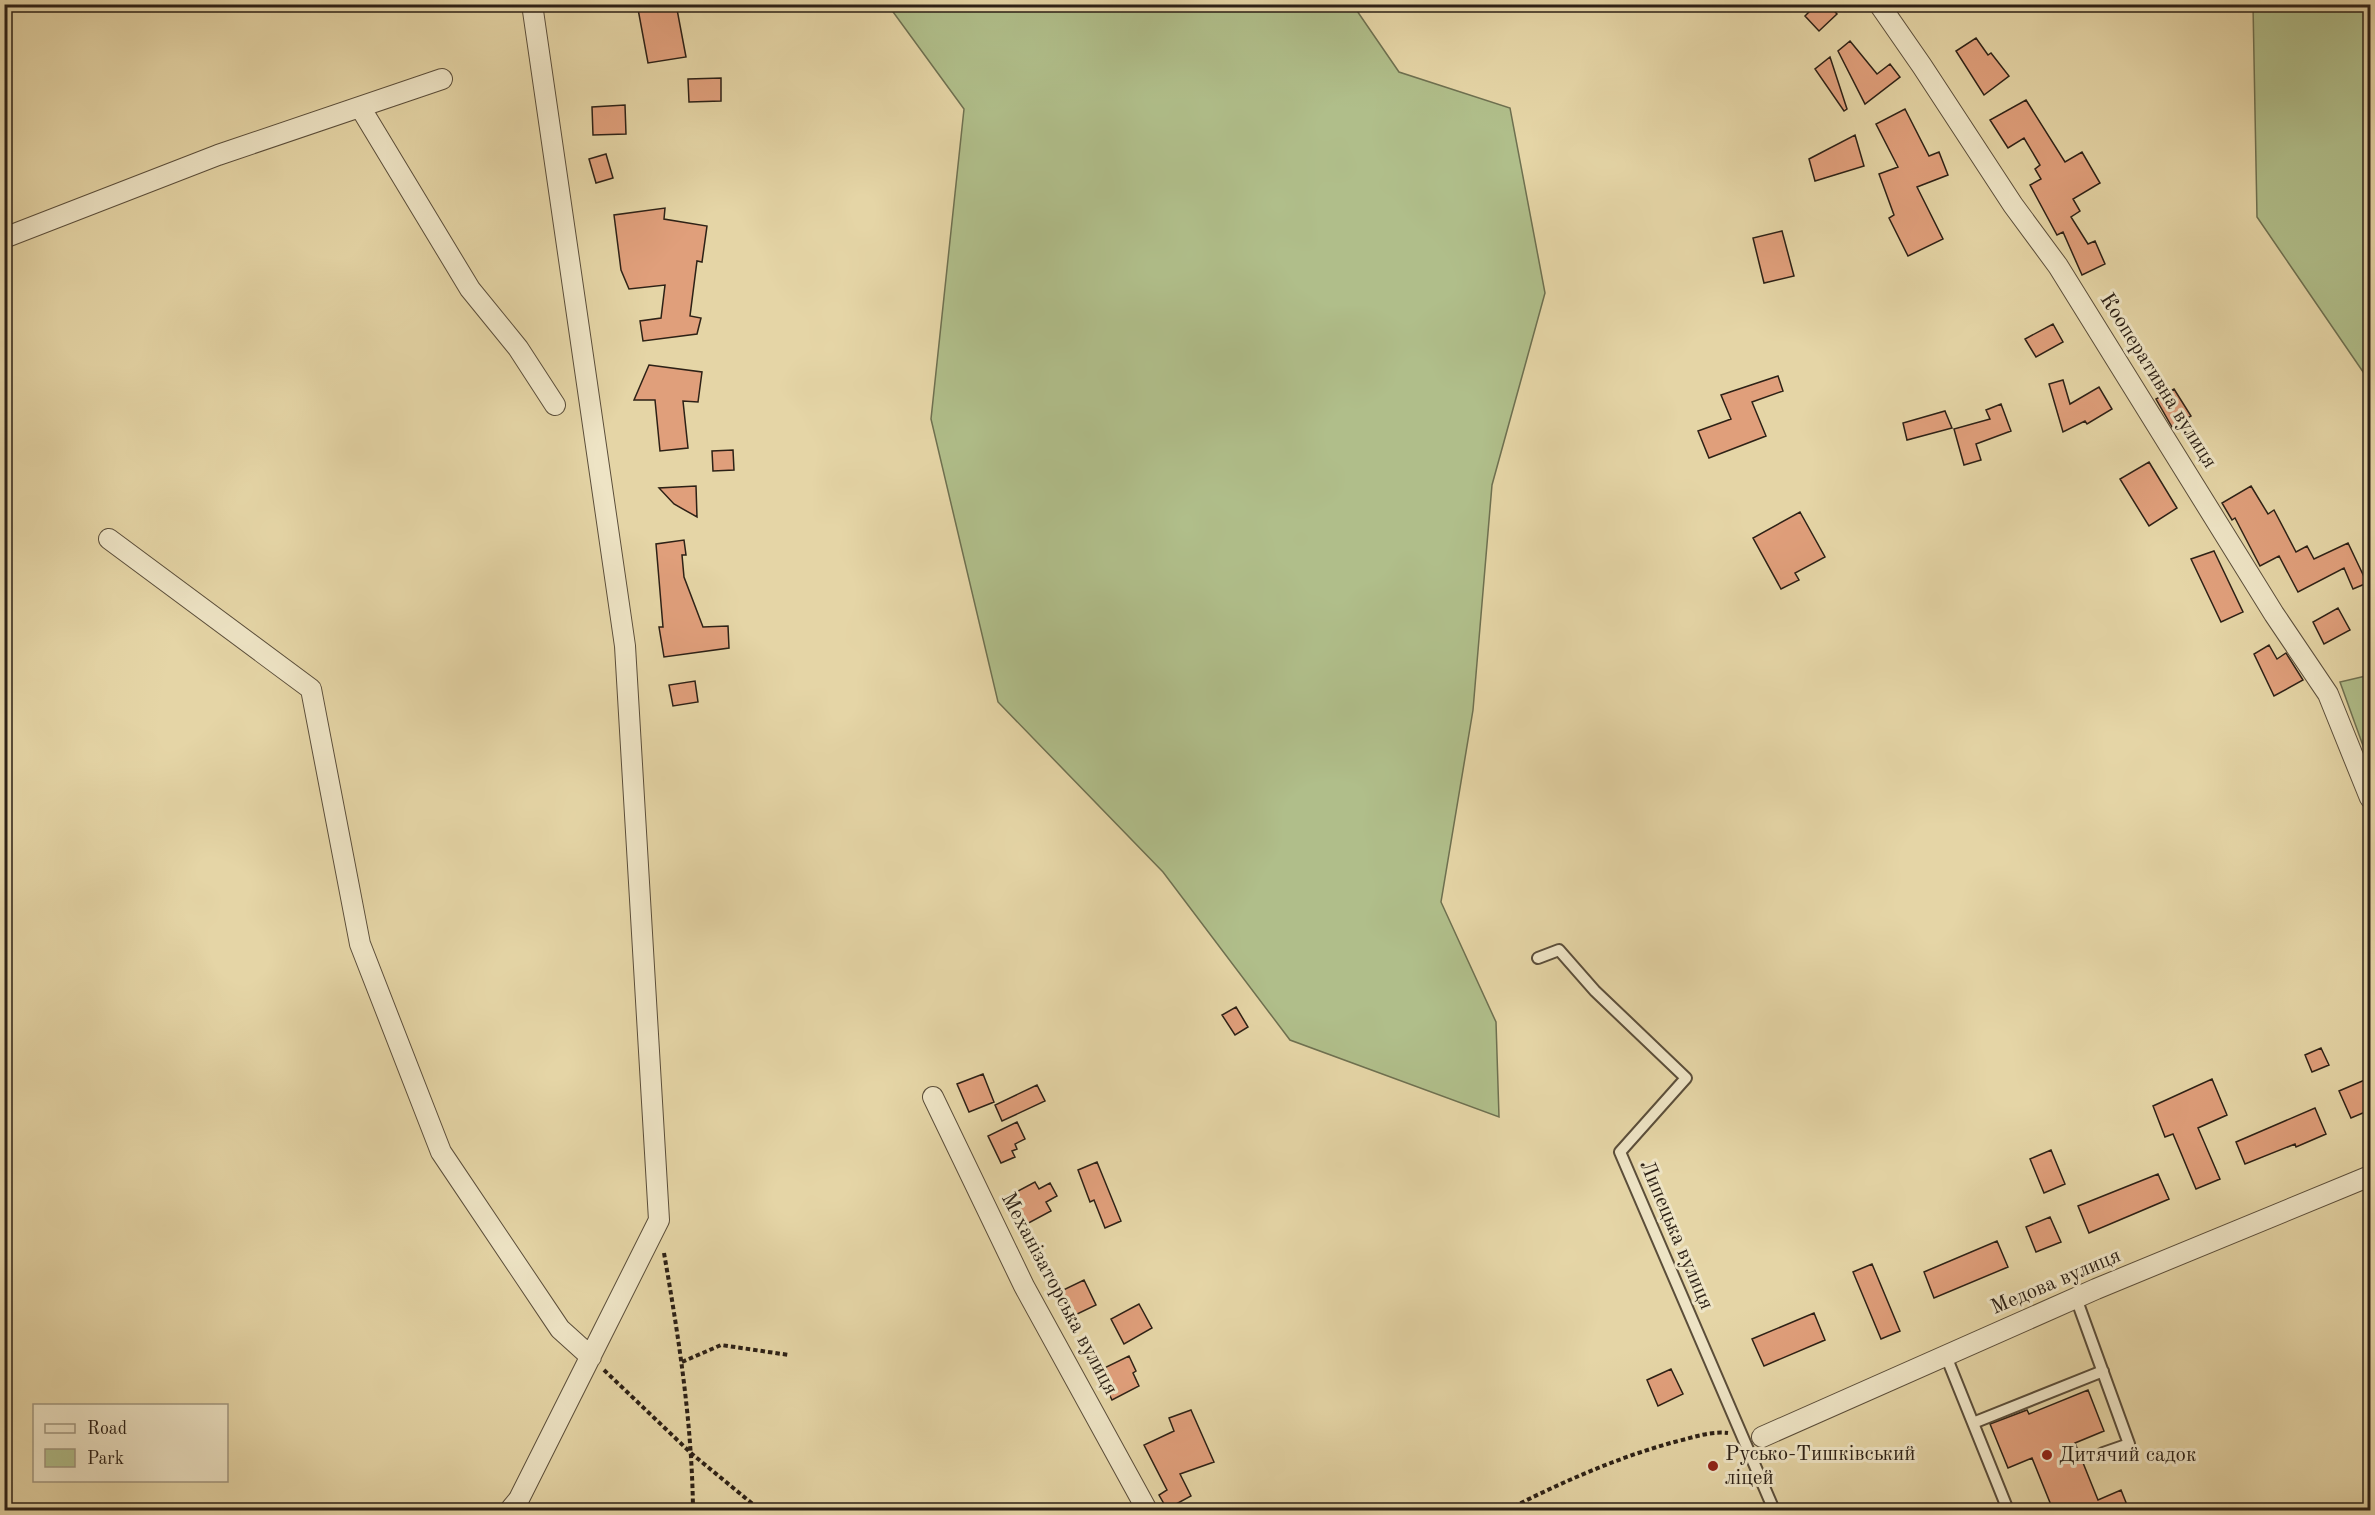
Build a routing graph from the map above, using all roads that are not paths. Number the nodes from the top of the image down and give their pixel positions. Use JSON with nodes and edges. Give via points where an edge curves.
{"nodes":[{"id":1,"x":532,"y":4,"type":"edge"},
{"id":2,"x":1879,"y":4,"type":"edge"},
{"id":3,"x":442,"y":80,"type":"dead end"},
{"id":4,"x":360,"y":107,"type":"junction"},
{"id":5,"x":4,"y":238,"type":"edge"},
{"id":6,"x":555,"y":405,"type":"dead end"},
{"id":7,"x":109,"y":539,"type":"dead end"},
{"id":8,"x":2370,"y":798,"type":"edge"},
{"id":9,"x":1538,"y":958,"type":"dead end"},
{"id":10,"x":933,"y":1097,"type":"dead end"},
{"id":11,"x":2370,"y":1176,"type":"edge"},
{"id":12,"x":2076,"y":1298,"type":"junction"},
{"id":13,"x":1946,"y":1356,"type":"junction"},
{"id":14,"x":591,"y":1357,"type":"junction"},
{"id":15,"x":2103,"y":1371,"type":"junction"},
{"id":16,"x":1973,"y":1423,"type":"junction"},
{"id":17,"x":1762,"y":1437,"type":"dead end"},
{"id":18,"x":2103,"y":1453,"type":"dead end"},
{"id":19,"x":510,"y":1510,"type":"edge"},
{"id":20,"x":1147,"y":1510,"type":"edge"},
{"id":21,"x":1774,"y":1510,"type":"edge"},
{"id":22,"x":2008,"y":1510,"type":"edge"}],
"edges":[{"from":1,"to":14,"type":"street","via":[[625,646],[659,1220]]},
{"from":2,"to":8,"type":"street","name":"Кооперативна вулиця","via":[[2013,206],[2058,266],[2328,694]]},
{"from":3,"to":4,"type":"street"},
{"from":4,"to":5,"type":"street","via":[[218,155]]},
{"from":4,"to":6,"type":"street","via":[[470,289],[518,348]]},
{"from":7,"to":14,"type":"street","via":[[311,689],[360,944],[441,1152],[560,1329]]},
{"from":9,"to":21,"type":"lane","name":"Липецька вулиця","via":[[1559,950],[1595,991],[1686,1078],[1620,1152]]},
{"from":10,"to":20,"type":"street","name":"Механізаторська вулиця","via":[[1024,1286]]},
{"from":11,"to":12,"type":"street","name":"Медова вулиця"},
{"from":12,"to":13,"type":"street","name":"Медова вулиця"},
{"from":12,"to":15,"type":"lane"},
{"from":13,"to":16,"type":"lane"},
{"from":13,"to":17,"type":"street","name":"Медова вулиця"},
{"from":14,"to":19,"type":"street"},
{"from":15,"to":16,"type":"lane"},
{"from":15,"to":18,"type":"lane","via":[[2129,1444]]},
{"from":16,"to":22,"type":"lane"}]}
